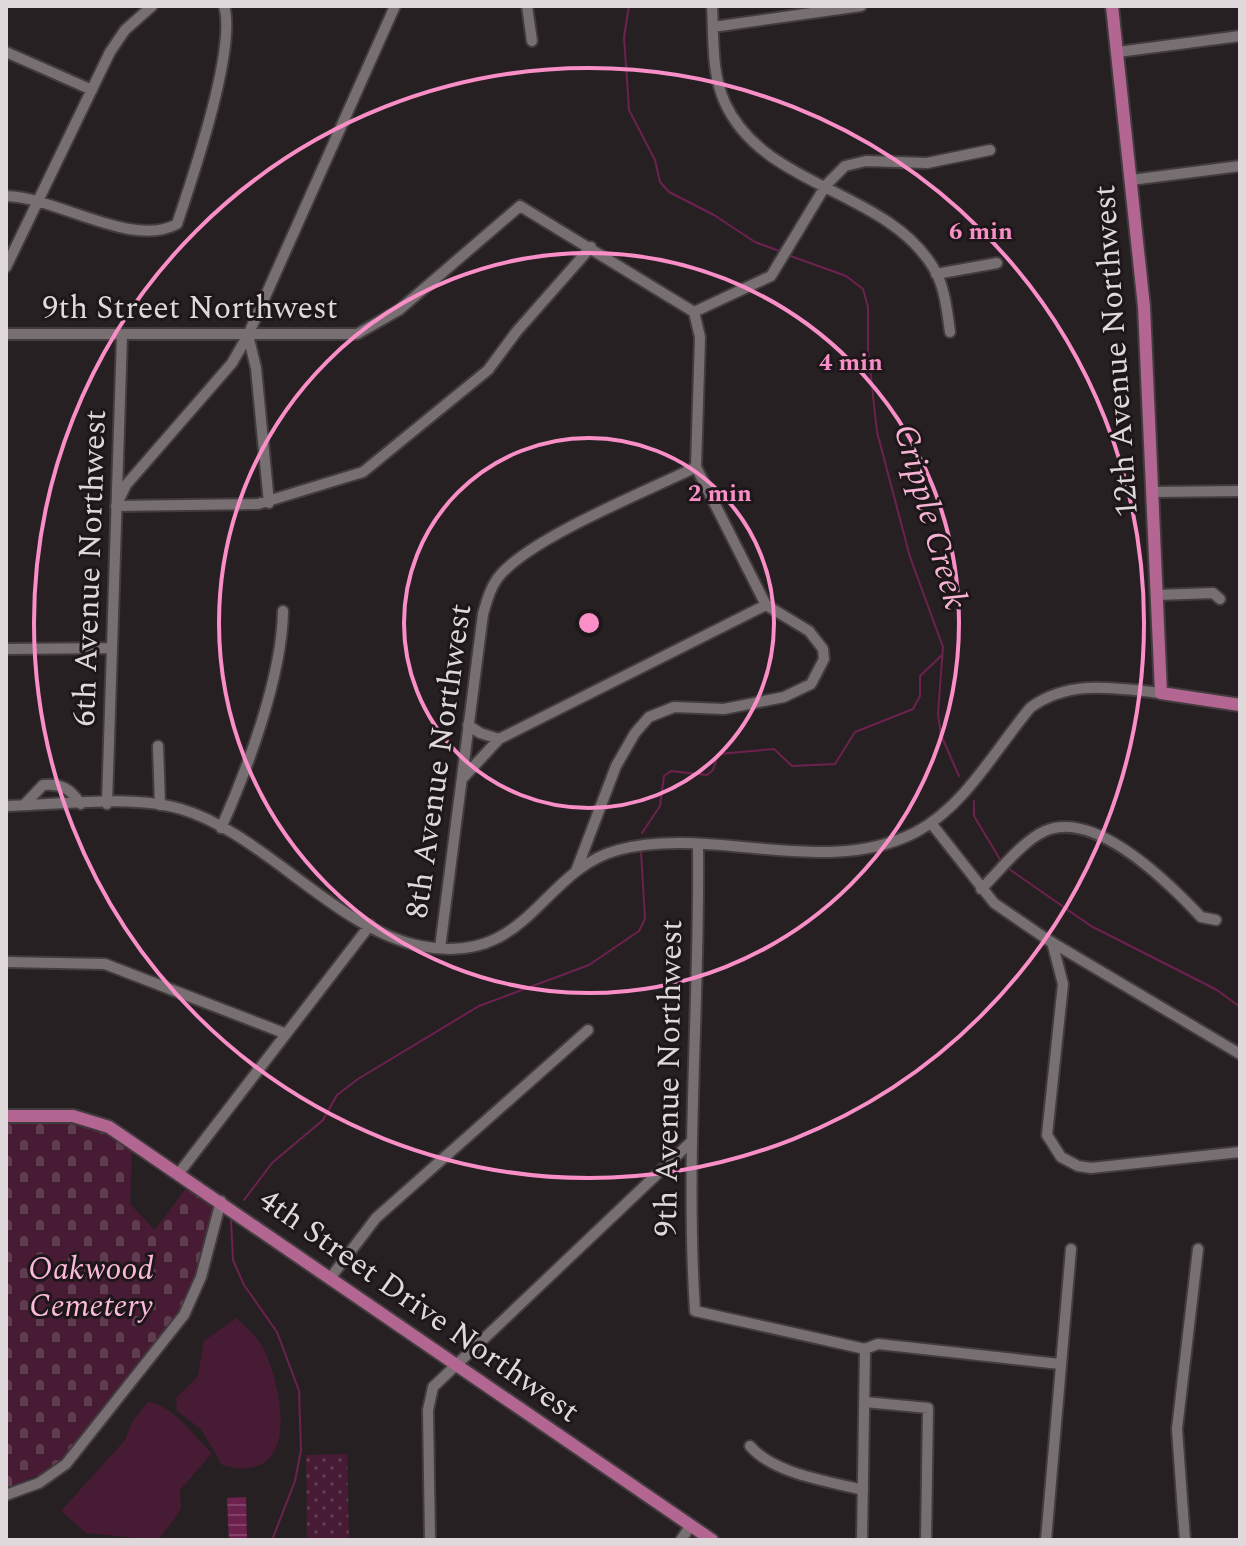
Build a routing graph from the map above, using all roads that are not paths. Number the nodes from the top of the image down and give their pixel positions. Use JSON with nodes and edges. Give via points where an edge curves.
{"nodes":[{"id":1,"x":152,"y":6,"type":"edge"},
{"id":2,"x":224,"y":6,"type":"edge"},
{"id":3,"x":395,"y":6,"type":"edge"},
{"id":4,"x":527,"y":6,"type":"edge"},
{"id":5,"x":712,"y":6,"type":"edge"},
{"id":6,"x":861,"y":6,"type":"edge"},
{"id":7,"x":1112,"y":6,"type":"edge"},
{"id":8,"x":713,"y":27,"type":"junction"},
{"id":9,"x":1240,"y":36,"type":"edge"},
{"id":10,"x":532,"y":41,"type":"dead end"},
{"id":11,"x":6,"y":52,"type":"edge"},
{"id":12,"x":1118,"y":52,"type":"junction"},
{"id":13,"x":92,"y":90,"type":"junction"},
{"id":14,"x":990,"y":150,"type":"dead end"},
{"id":15,"x":1240,"y":166,"type":"edge"},
{"id":16,"x":1131,"y":180,"type":"junction"},
{"id":17,"x":825,"y":187,"type":"junction"},
{"id":18,"x":6,"y":196,"type":"edge"},
{"id":19,"x":39,"y":199,"type":"junction"},
{"id":20,"x":591,"y":247,"type":"junction"},
{"id":21,"x":997,"y":263,"type":"dead end"},
{"id":22,"x":6,"y":267,"type":"edge"},
{"id":23,"x":936,"y":274,"type":"junction"},
{"id":24,"x":694,"y":312,"type":"junction"},
{"id":25,"x":950,"y":332,"type":"dead end"},
{"id":26,"x":6,"y":334,"type":"edge"},
{"id":27,"x":122,"y":335,"type":"junction"},
{"id":28,"x":248,"y":335,"type":"junction"},
{"id":29,"x":696,"y":467,"type":"junction"},
{"id":30,"x":1240,"y":491,"type":"edge"},
{"id":31,"x":1152,"y":492,"type":"junction"},
{"id":32,"x":269,"y":503,"type":"junction"},
{"id":33,"x":116,"y":506,"type":"junction"},
{"id":34,"x":1157,"y":595,"type":"junction"},
{"id":35,"x":1220,"y":599,"type":"dead end"},
{"id":36,"x":766,"y":605,"type":"junction"},
{"id":37,"x":283,"y":611,"type":"dead end"},
{"id":38,"x":111,"y":648,"type":"junction"},
{"id":39,"x":6,"y":649,"type":"edge"},
{"id":40,"x":1161,"y":693,"type":"junction"},
{"id":41,"x":1240,"y":705,"type":"edge"},
{"id":42,"x":468,"y":725,"type":"junction"},
{"id":43,"x":499,"y":739,"type":"junction"},
{"id":44,"x":158,"y":746,"type":"dead end"},
{"id":45,"x":461,"y":781,"type":"junction"},
{"id":46,"x":81,"y":804,"type":"junction"},
{"id":47,"x":107,"y":804,"type":"junction"},
{"id":48,"x":24,"y":805,"type":"junction"},
{"id":49,"x":160,"y":805,"type":"junction"},
{"id":50,"x":6,"y":806,"type":"edge"},
{"id":51,"x":931,"y":823,"type":"junction"},
{"id":52,"x":221,"y":828,"type":"junction"},
{"id":53,"x":698,"y":846,"type":"junction"},
{"id":54,"x":576,"y":871,"type":"junction"},
{"id":55,"x":981,"y":889,"type":"junction"},
{"id":56,"x":1216,"y":920,"type":"dead end"},
{"id":57,"x":370,"y":925,"type":"junction"},
{"id":58,"x":1052,"y":942,"type":"junction"},
{"id":59,"x":440,"y":948,"type":"junction"},
{"id":60,"x":6,"y":962,"type":"edge"},
{"id":61,"x":588,"y":1030,"type":"dead end"},
{"id":62,"x":284,"y":1033,"type":"junction"},
{"id":63,"x":1240,"y":1054,"type":"edge"},
{"id":64,"x":6,"y":1116,"type":"edge"},
{"id":65,"x":692,"y":1141,"type":"junction"},
{"id":66,"x":1240,"y":1152,"type":"edge"},
{"id":67,"x":179,"y":1173,"type":"junction"},
{"id":68,"x":221,"y":1201,"type":"junction"},
{"id":69,"x":1071,"y":1249,"type":"dead end"},
{"id":70,"x":1198,"y":1249,"type":"dead end"},
{"id":71,"x":331,"y":1277,"type":"junction"},
{"id":72,"x":865,"y":1349,"type":"junction"},
{"id":73,"x":455,"y":1362,"type":"junction"},
{"id":74,"x":1060,"y":1364,"type":"junction"},
{"id":75,"x":865,"y":1402,"type":"junction"},
{"id":76,"x":750,"y":1446,"type":"dead end"},
{"id":77,"x":863,"y":1490,"type":"junction"},
{"id":78,"x":6,"y":1495,"type":"edge"},
{"id":79,"x":691,"y":1525,"type":"junction"},
{"id":80,"x":430,"y":1540,"type":"edge"},
{"id":81,"x":681,"y":1540,"type":"edge"},
{"id":82,"x":712,"y":1540,"type":"edge"},
{"id":83,"x":862,"y":1540,"type":"edge"},
{"id":84,"x":926,"y":1540,"type":"edge"},
{"id":85,"x":1046,"y":1540,"type":"edge"},
{"id":86,"x":1185,"y":1540,"type":"edge"}],
"edges":[{"from":1,"to":13,"type":"street","via":[[116,42]]},
{"from":2,"to":19,"type":"street","via":[[227,29],[219,75],[177,224],[160,230],[123,228]]},
{"from":3,"to":28,"type":"street"},
{"from":4,"to":10,"type":"street"},
{"from":5,"to":8,"type":"street"},
{"from":6,"to":8,"type":"street"},
{"from":7,"to":12,"type":"main road","name":"12th Avenue Northwest"},
{"from":8,"to":17,"type":"street","via":[[718,85],[736,122],[768,153]]},
{"from":9,"to":12,"type":"street"},
{"from":11,"to":13,"type":"street"},
{"from":12,"to":16,"type":"main road","name":"12th Avenue Northwest"},
{"from":13,"to":19,"type":"street"},
{"from":14,"to":17,"type":"street","via":[[927,163],[858,161],[845,166]]},
{"from":15,"to":16,"type":"street"},
{"from":16,"to":31,"type":"main road","name":"12th Avenue Northwest","via":[[1144,307]]},
{"from":17,"to":23,"type":"street","via":[[897,228]]},
{"from":17,"to":24,"type":"street","via":[[771,276]]},
{"from":18,"to":19,"type":"street"},
{"from":19,"to":22,"type":"street"},
{"from":20,"to":24,"type":"street"},
{"from":20,"to":28,"type":"street","name":"9th Street Northwest","via":[[520,206],[370,329],[347,336]]},
{"from":20,"to":32,"type":"street","via":[[488,370],[380,461],[358,475]]},
{"from":21,"to":23,"type":"street"},
{"from":23,"to":25,"type":"street"},
{"from":24,"to":29,"type":"street","via":[[700,337]]},
{"from":26,"to":27,"type":"street","name":"9th Street Northwest"},
{"from":27,"to":28,"type":"street","name":"9th Street Northwest"},
{"from":27,"to":33,"type":"street","name":"6th Avenue Northwest"},
{"from":28,"to":32,"type":"street"},
{"from":28,"to":33,"type":"street","via":[[232,363],[126,485]]},
{"from":29,"to":36,"type":"street"},
{"from":29,"to":42,"type":"street","name":"8th Avenue Northwest","via":[[541,544],[495,582],[483,614]]},
{"from":30,"to":31,"type":"street"},
{"from":31,"to":34,"type":"main road","name":"12th Avenue Northwest"},
{"from":32,"to":33,"type":"street"},
{"from":33,"to":38,"type":"street","name":"6th Avenue Northwest"},
{"from":34,"to":35,"type":"street","via":[[1213,593]]},
{"from":34,"to":40,"type":"main road","name":"12th Avenue Northwest"},
{"from":36,"to":43,"type":"street"},
{"from":36,"to":54,"type":"street","via":[[797,621],[823,649],[817,677],[803,690],[739,708],[674,707],[641,724],[611,778]]},
{"from":37,"to":52,"type":"street","via":[[280,645],[253,747]]},
{"from":38,"to":39,"type":"street"},
{"from":38,"to":47,"type":"street","name":"6th Avenue Northwest"},
{"from":40,"to":41,"type":"main road"},
{"from":40,"to":51,"type":"street","via":[[1086,687],[1045,698],[1030,708],[954,803]]},
{"from":42,"to":43,"type":"street"},
{"from":42,"to":45,"type":"street","name":"8th Avenue Northwest"},
{"from":43,"to":45,"type":"street"},
{"from":44,"to":49,"type":"street"},
{"from":45,"to":59,"type":"street","name":"8th Avenue Northwest"},
{"from":46,"to":47,"type":"street"},
{"from":46,"to":48,"type":"street"},
{"from":46,"to":48,"type":"street","via":[[56,784],[43,785]]},
{"from":47,"to":49,"type":"street"},
{"from":48,"to":50,"type":"street"},
{"from":49,"to":52,"type":"street","via":[[194,813]]},
{"from":51,"to":53,"type":"street","via":[[891,842],[852,851]]},
{"from":51,"to":55,"type":"street"},
{"from":52,"to":57,"type":"street"},
{"from":53,"to":54,"type":"street","via":[[623,848]]},
{"from":53,"to":65,"type":"street","name":"9th Avenue Northwest"},
{"from":54,"to":59,"type":"street","via":[[509,932],[477,944]]},
{"from":55,"to":56,"type":"street","via":[[1039,834],[1076,826],[1118,845],[1201,917]]},
{"from":55,"to":58,"type":"street"},
{"from":57,"to":59,"type":"street","via":[[404,941]]},
{"from":57,"to":62,"type":"street"},
{"from":58,"to":63,"type":"street"},
{"from":58,"to":66,"type":"street","via":[[1063,984],[1046,1128],[1056,1152],[1072,1164],[1091,1168]]},
{"from":60,"to":62,"type":"street","via":[[105,964]]},
{"from":61,"to":71,"type":"street","via":[[376,1218]]},
{"from":62,"to":67,"type":"street"},
{"from":64,"to":67,"type":"main road","name":"4th Street Drive Northwest","via":[[94,1121]]},
{"from":65,"to":72,"type":"street","name":"9th Avenue Northwest","via":[[695,1311]]},
{"from":65,"to":73,"type":"street"},
{"from":67,"to":68,"type":"main road","name":"4th Street Drive Northwest"},
{"from":68,"to":71,"type":"main road","name":"4th Street Drive Northwest"},
{"from":68,"to":78,"type":"street","via":[[199,1285],[184,1315],[58,1471]]},
{"from":69,"to":74,"type":"street"},
{"from":70,"to":86,"type":"street","via":[[1177,1429]]},
{"from":71,"to":73,"type":"main road","name":"4th Street Drive Northwest"},
{"from":72,"to":74,"type":"street","via":[[878,1344]]},
{"from":72,"to":75,"type":"street"},
{"from":73,"to":79,"type":"main road","name":"4th Street Drive Northwest"},
{"from":73,"to":80,"type":"street","via":[[433,1387],[429,1401]]},
{"from":74,"to":85,"type":"street"},
{"from":75,"to":77,"type":"street"},
{"from":75,"to":84,"type":"street","via":[[928,1408]]},
{"from":76,"to":77,"type":"street","via":[[776,1464]]},
{"from":77,"to":83,"type":"street"},
{"from":79,"to":81,"type":"street"},
{"from":79,"to":82,"type":"main road","name":"4th Street Drive Northwest"}]}
